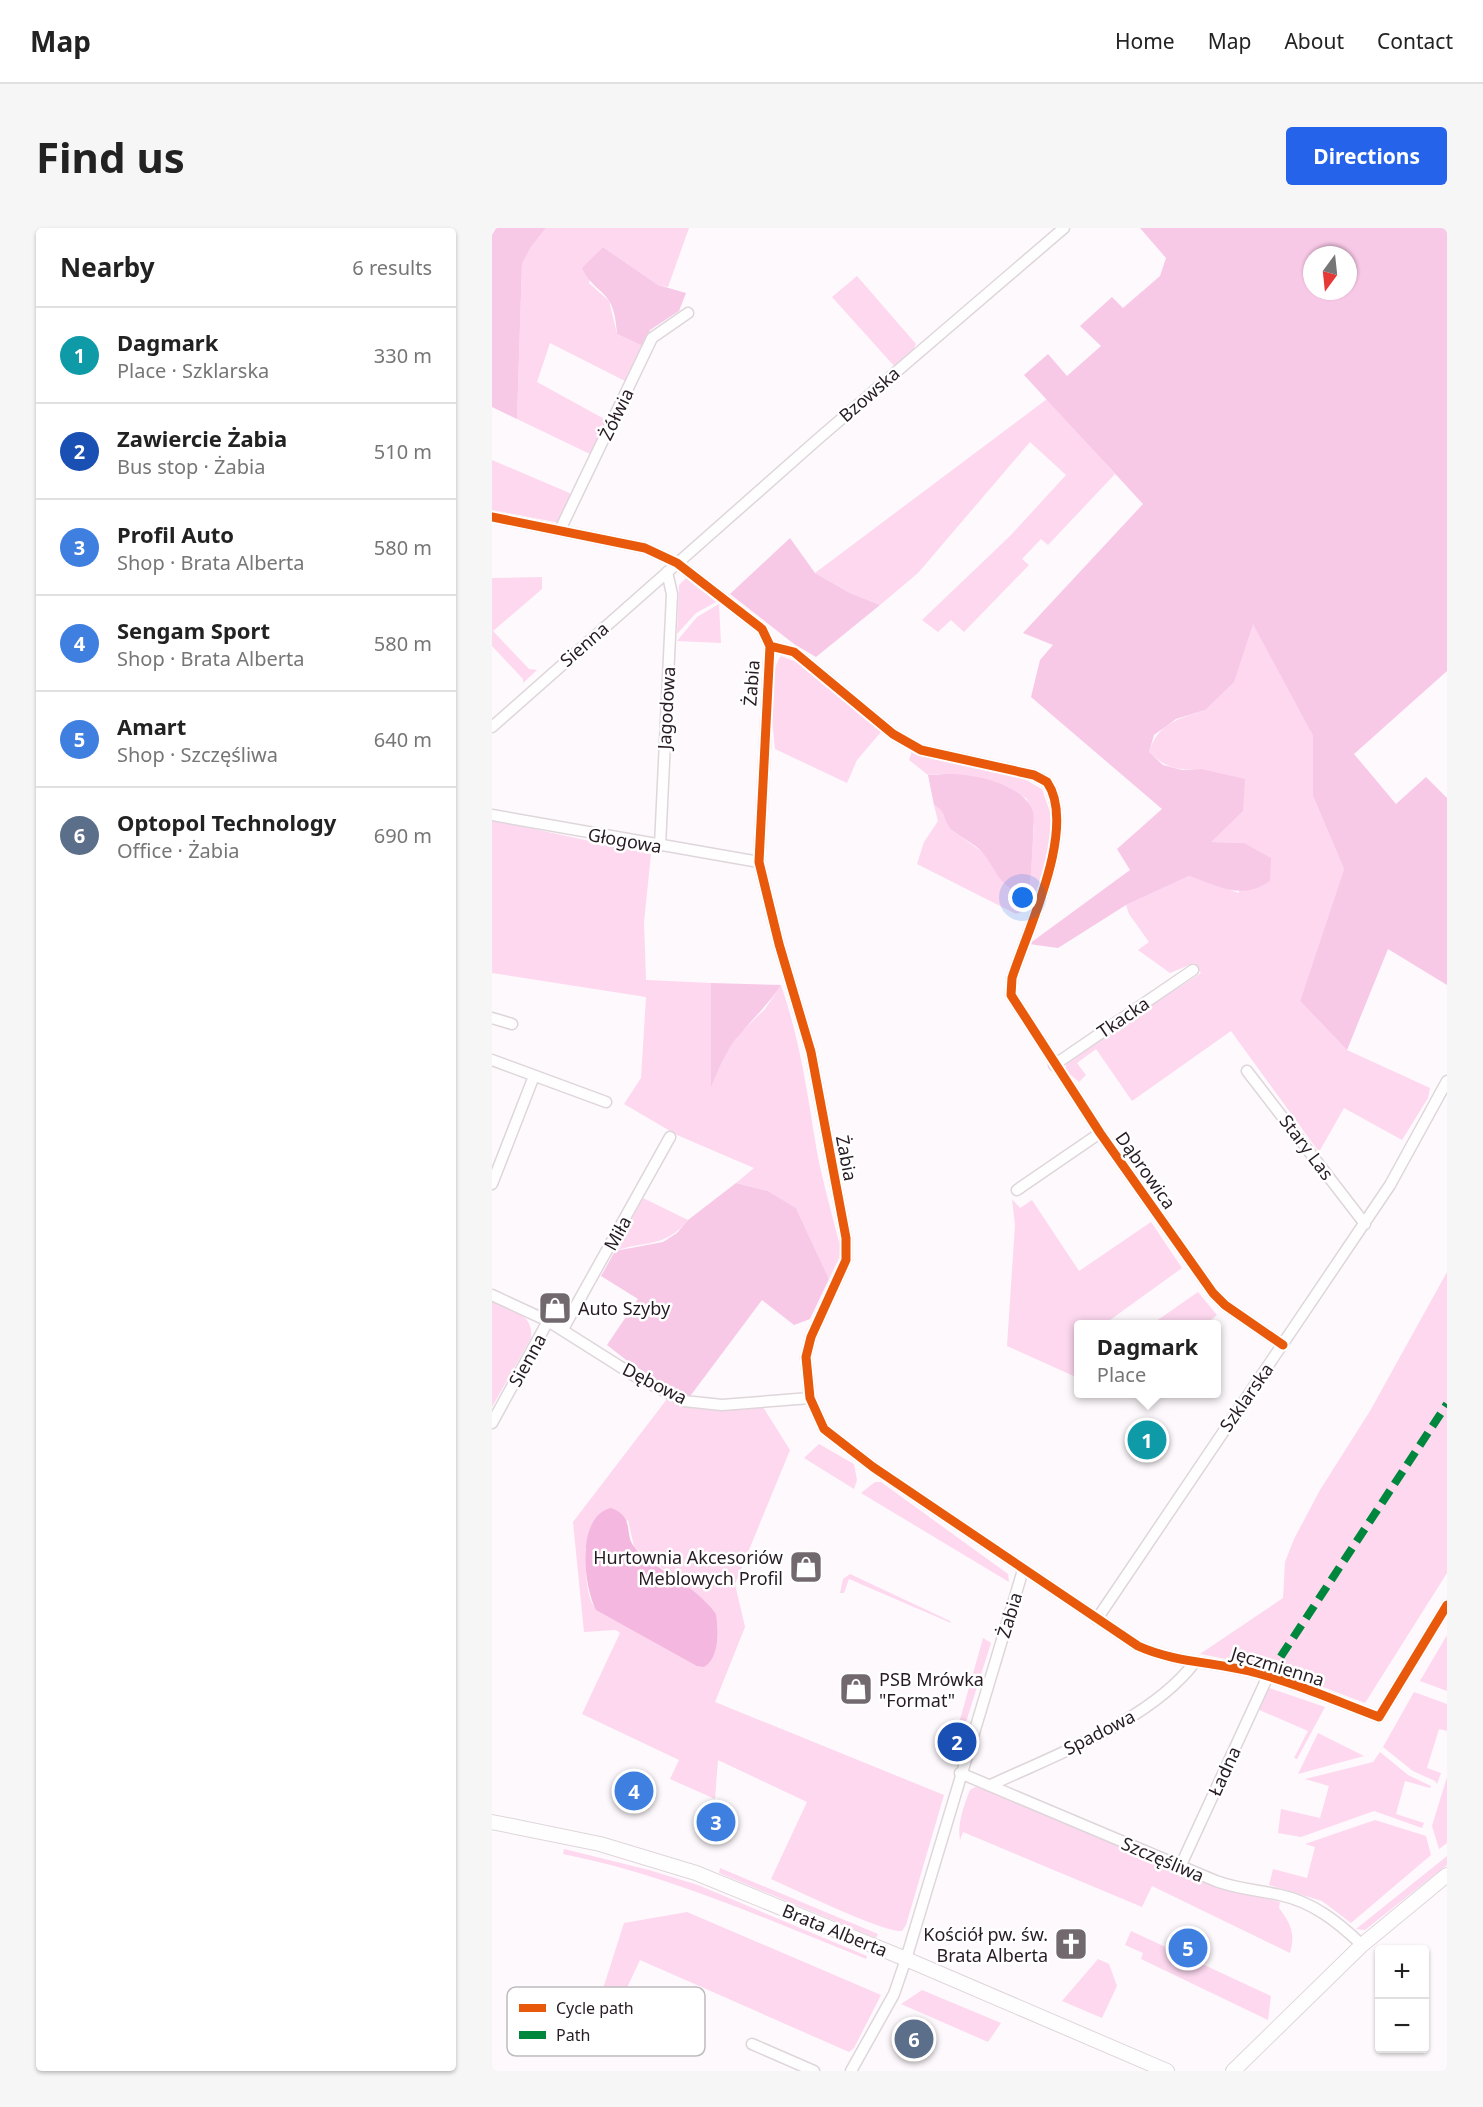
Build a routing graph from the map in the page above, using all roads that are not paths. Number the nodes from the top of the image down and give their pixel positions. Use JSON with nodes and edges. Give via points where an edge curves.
{"nodes":[{"id":1,"x":1064,"y":228,"type":"edge"},
{"id":2,"x":688,"y":313,"type":"dead end"},
{"id":3,"x":492,"y":517,"type":"edge"},
{"id":4,"x":560,"y":530,"type":"junction"},
{"id":5,"x":677,"y":563,"type":"junction"},
{"id":6,"x":667,"y":572,"type":"junction"},
{"id":7,"x":770,"y":646,"type":"junction"},
{"id":8,"x":492,"y":726,"type":"edge"},
{"id":9,"x":492,"y":815,"type":"edge"},
{"id":10,"x":660,"y":846,"type":"junction"},
{"id":11,"x":759,"y":862,"type":"junction"},
{"id":12,"x":1193,"y":970,"type":"dead end"},
{"id":13,"x":1011,"y":986,"type":"joint"},
{"id":14,"x":492,"y":1018,"type":"edge"},
{"id":15,"x":512,"y":1024,"type":"dead end"},
{"id":16,"x":492,"y":1060,"type":"edge"},
{"id":17,"x":1054,"y":1065,"type":"junction"},
{"id":18,"x":1247,"y":1071,"type":"dead end"},
{"id":19,"x":534,"y":1076,"type":"junction"},
{"id":20,"x":1447,"y":1081,"type":"edge"},
{"id":21,"x":606,"y":1102,"type":"dead end"},
{"id":22,"x":1100,"y":1133,"type":"junction"},
{"id":23,"x":670,"y":1137,"type":"dead end"},
{"id":24,"x":492,"y":1184,"type":"edge"},
{"id":25,"x":1017,"y":1190,"type":"dead end"},
{"id":26,"x":1365,"y":1224,"type":"junction"},
{"id":27,"x":492,"y":1294,"type":"edge"},
{"id":28,"x":548,"y":1321,"type":"junction"},
{"id":29,"x":563,"y":1329,"type":"junction"},
{"id":30,"x":1283,"y":1345,"type":"junction"},
{"id":31,"x":810,"y":1398,"type":"junction"},
{"id":32,"x":492,"y":1423,"type":"edge"},
{"id":33,"x":1023,"y":1570,"type":"junction"},
{"id":34,"x":1447,"y":1605,"type":"edge"},
{"id":35,"x":1097,"y":1619,"type":"junction"},
{"id":36,"x":1195,"y":1662,"type":"junction"},
{"id":37,"x":1268,"y":1676,"type":"junction"},
{"id":38,"x":960,"y":1773,"type":"junction"},
{"id":39,"x":991,"y":1785,"type":"junction"},
{"id":40,"x":492,"y":1822,"type":"edge"},
{"id":41,"x":1180,"y":1867,"type":"junction"},
{"id":42,"x":1447,"y":1875,"type":"edge"},
{"id":43,"x":1362,"y":1945,"type":"junction"},
{"id":44,"x":906,"y":1959,"type":"junction"},
{"id":45,"x":752,"y":2044,"type":"dead end"},
{"id":46,"x":814,"y":2071,"type":"edge"},
{"id":47,"x":850,"y":2071,"type":"edge"},
{"id":48,"x":1167,"y":2071,"type":"edge"},
{"id":49,"x":1233,"y":2071,"type":"edge"}],
"edges":[{"from":1,"to":5,"type":"street","name":"Bzowska"},
{"from":2,"to":4,"type":"street","name":"Żółwia","via":[[652,338]]},
{"from":3,"to":4,"type":"street","name":"Żabia"},
{"from":4,"to":5,"type":"street","name":"Żabia","via":[[632,544]]},
{"from":5,"to":6,"type":"street","name":"Sienna"},
{"from":5,"to":7,"type":"street","name":"Żabia","via":[[762,629]]},
{"from":6,"to":8,"type":"street","name":"Sienna"},
{"from":6,"to":10,"type":"street","name":"Jagodowa","via":[[672,594]]},
{"from":7,"to":11,"type":"street","name":"Żabia"},
{"from":7,"to":13,"type":"street","name":"Żabia","via":[[794,652],[893,734],[928,753],[1034,775],[1050,787],[1057,836]]},
{"from":9,"to":10,"type":"street","name":"Głogowa"},
{"from":10,"to":11,"type":"street","name":"Głogowa"},
{"from":11,"to":31,"type":"street","name":"Żabia","via":[[811,1052],[846,1238],[846,1260],[810,1337],[806,1357]]},
{"from":12,"to":17,"type":"street","name":"Tkacka"},
{"from":13,"to":17,"type":"street","name":"Dąbrowica","via":[[1020,1012]]},
{"from":14,"to":15,"type":"street"},
{"from":16,"to":19,"type":"street"},
{"from":17,"to":22,"type":"street","name":"Dąbrowica"},
{"from":18,"to":26,"type":"street","name":"Stary Las"},
{"from":19,"to":21,"type":"street"},
{"from":19,"to":24,"type":"street"},
{"from":20,"to":26,"type":"street","name":"Szklarska","via":[[1414,1146]]},
{"from":22,"to":25,"type":"street"},
{"from":22,"to":30,"type":"street","name":"Dąbrowica","via":[[1213,1293]]},
{"from":23,"to":29,"type":"street","name":"Miła"},
{"from":26,"to":30,"type":"street","name":"Szklarska"},
{"from":27,"to":28,"type":"street","name":"Sienna"},
{"from":28,"to":29,"type":"street","name":"Dębowa"},
{"from":28,"to":32,"type":"street","name":"Sienna"},
{"from":29,"to":31,"type":"street","name":"Dębowa","via":[[635,1376],[684,1401],[722,1405]]},
{"from":30,"to":35,"type":"street","name":"Szklarska"},
{"from":31,"to":33,"type":"street","name":"Żabia","via":[[818,1418],[833,1438]]},
{"from":33,"to":35,"type":"street","name":"Jęczmienna"},
{"from":33,"to":38,"type":"street","name":"Żabia"},
{"from":34,"to":37,"type":"street","name":"Jęczmienna","via":[[1379,1717]]},
{"from":35,"to":36,"type":"street","name":"Jęczmienna","via":[[1149,1651]]},
{"from":36,"to":37,"type":"street","name":"Jęczmienna"},
{"from":36,"to":39,"type":"street","name":"Spadowa","via":[[1144,1710]]},
{"from":37,"to":41,"type":"street","name":"Ładna"},
{"from":38,"to":39,"type":"street","name":"Szczęśliwa"},
{"from":38,"to":44,"type":"street","name":"Żabia"},
{"from":39,"to":41,"type":"street","name":"Szczęśliwa"},
{"from":40,"to":44,"type":"street","name":"Brata Alberta","via":[[660,1861]]},
{"from":41,"to":43,"type":"street","name":"Szczęśliwa","via":[[1235,1888],[1308,1904],[1346,1929]]},
{"from":42,"to":43,"type":"street"},
{"from":43,"to":49,"type":"street"},
{"from":44,"to":47,"type":"street","name":"Żabia","via":[[894,1994]]},
{"from":44,"to":48,"type":"street","name":"Brata Alberta"},
{"from":45,"to":46,"type":"street"}]}
